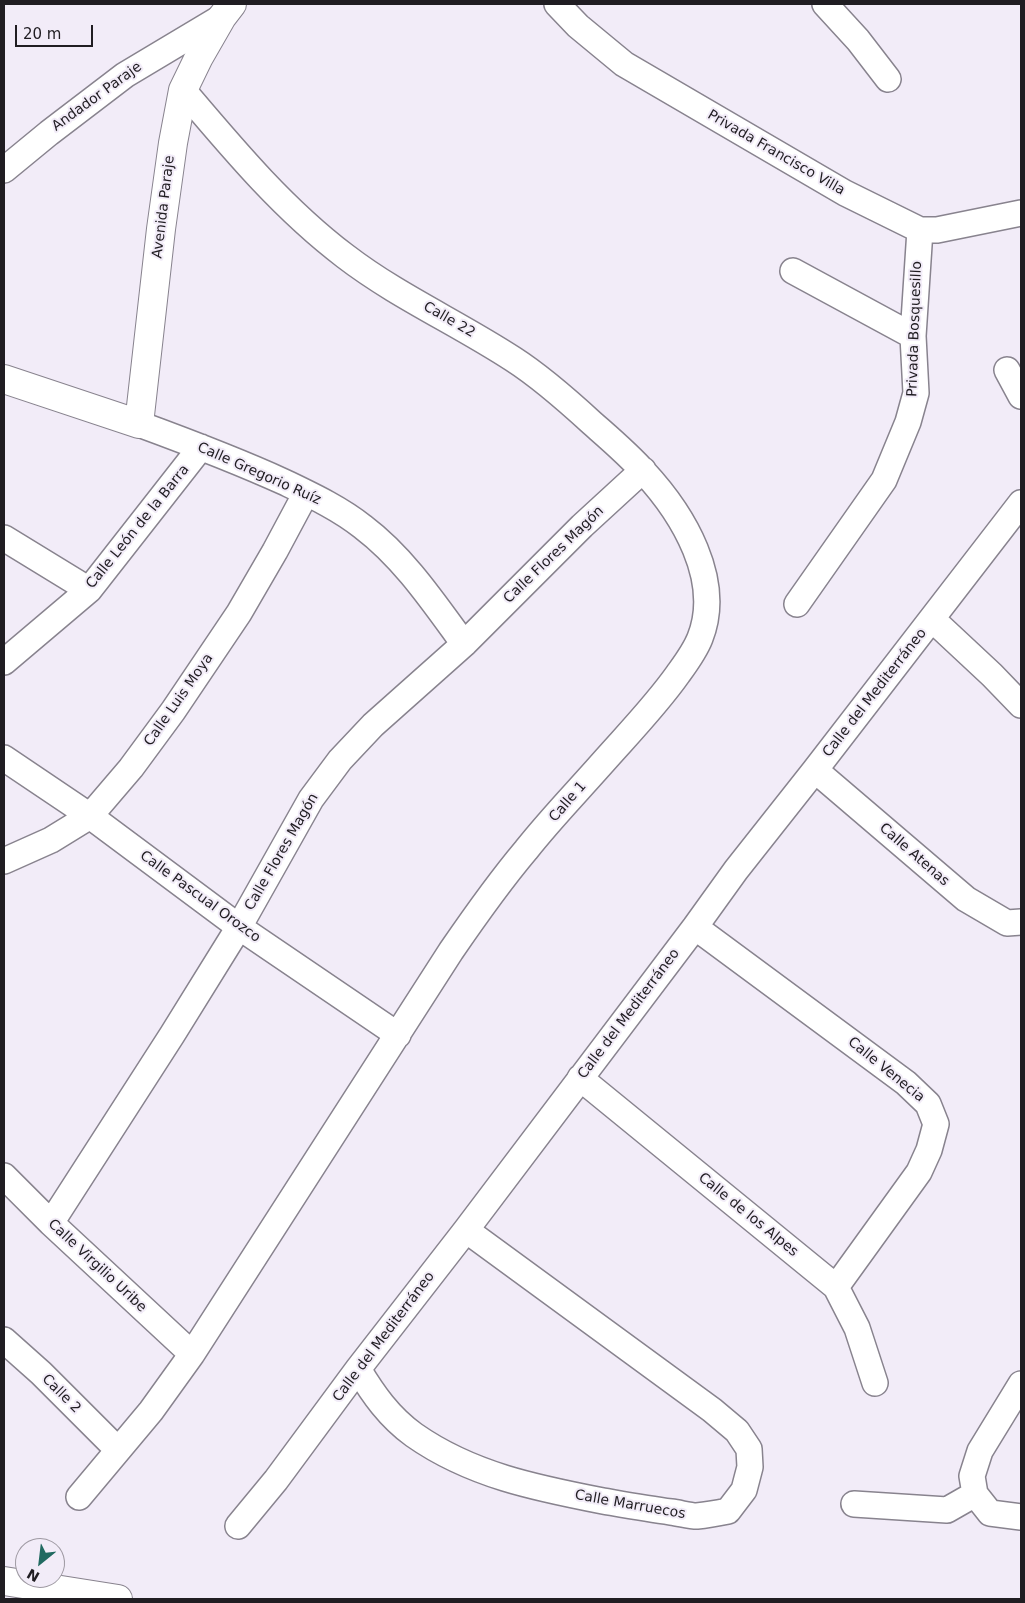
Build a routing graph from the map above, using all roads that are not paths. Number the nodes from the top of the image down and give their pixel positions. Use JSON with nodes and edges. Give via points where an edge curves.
{"nodes":[{"id":1,"x":557,"y":4,"type":"edge"},
{"id":2,"x":825,"y":4,"type":"edge"},
{"id":3,"x":227,"y":10,"type":"edge"},
{"id":4,"x":888,"y":79,"type":"dead end"},
{"id":5,"x":183,"y":90,"type":"junction"},
{"id":6,"x":4,"y":170,"type":"edge"},
{"id":7,"x":1021,"y":213,"type":"edge"},
{"id":8,"x":920,"y":230,"type":"junction"},
{"id":9,"x":793,"y":271,"type":"dead end"},
{"id":10,"x":913,"y":336,"type":"junction"},
{"id":11,"x":1007,"y":370,"type":"dead end"},
{"id":12,"x":4,"y":379,"type":"edge"},
{"id":13,"x":1021,"y":396,"type":"edge"},
{"id":14,"x":139,"y":424,"type":"junction"},
{"id":15,"x":201,"y":448,"type":"junction"},
{"id":16,"x":643,"y":470,"type":"junction"},
{"id":17,"x":306,"y":492,"type":"junction"},
{"id":18,"x":1021,"y":503,"type":"edge"},
{"id":19,"x":4,"y":538,"type":"edge"},
{"id":20,"x":700,"y":561,"type":"joint"},
{"id":21,"x":89,"y":590,"type":"junction"},
{"id":22,"x":797,"y":604,"type":"dead end"},
{"id":23,"x":932,"y":619,"type":"junction"},
{"id":24,"x":464,"y":644,"type":"junction"},
{"id":25,"x":4,"y":662,"type":"edge"},
{"id":26,"x":1021,"y":705,"type":"edge"},
{"id":27,"x":4,"y":758,"type":"edge"},
{"id":28,"x":815,"y":770,"type":"junction"},
{"id":29,"x":90,"y":816,"type":"junction"},
{"id":30,"x":4,"y":861,"type":"edge"},
{"id":31,"x":1021,"y":922,"type":"edge"},
{"id":32,"x":239,"y":927,"type":"junction"},
{"id":33,"x":695,"y":927,"type":"junction"},
{"id":34,"x":398,"y":1035,"type":"junction"},
{"id":35,"x":580,"y":1078,"type":"junction"},
{"id":36,"x":4,"y":1176,"type":"edge"},
{"id":37,"x":51,"y":1223,"type":"junction"},
{"id":38,"x":466,"y":1230,"type":"junction"},
{"id":39,"x":836,"y":1287,"type":"junction"},
{"id":40,"x":4,"y":1340,"type":"edge"},
{"id":41,"x":192,"y":1354,"type":"junction"},
{"id":42,"x":358,"y":1369,"type":"junction"},
{"id":43,"x":875,"y":1383,"type":"dead end"},
{"id":44,"x":1021,"y":1384,"type":"edge"},
{"id":45,"x":118,"y":1450,"type":"junction"},
{"id":46,"x":79,"y":1497,"type":"dead end"},
{"id":47,"x":982,"y":1503,"type":"junction"},
{"id":48,"x":854,"y":1504,"type":"dead end"},
{"id":49,"x":1021,"y":1517,"type":"edge"},
{"id":50,"x":238,"y":1526,"type":"dead end"},
{"id":51,"x":4,"y":1581,"type":"edge"},
{"id":52,"x":118,"y":1599,"type":"edge"}],
"edges":[{"from":1,"to":8,"type":"street","name":"Privada Francisco Villa","via":[[624,64],[845,193]]},
{"from":2,"to":4,"type":"street"},
{"from":3,"to":5,"type":"street","name":"Avenida Paraje"},
{"from":3,"to":6,"type":"street","name":"Andador Paraje","via":[[125,75]]},
{"from":5,"to":14,"type":"street","name":"Avenida Paraje","via":[[173,142]]},
{"from":5,"to":16,"type":"street","name":"Calle 22","via":[[244,162],[301,220],[331,245],[394,288],[516,361],[566,400]]},
{"from":7,"to":8,"type":"street","name":"Privada Francisco Villa","via":[[937,230]]},
{"from":8,"to":10,"type":"street","name":"Privada Bosquesillo"},
{"from":9,"to":10,"type":"street"},
{"from":10,"to":22,"type":"street","name":"Privada Bosquesillo","via":[[916,393],[908,422],[884,480]]},
{"from":11,"to":13,"type":"street"},
{"from":12,"to":14,"type":"street","name":"Calle Gregorio Ruíz"},
{"from":14,"to":15,"type":"street","name":"Calle Gregorio Ruíz"},
{"from":15,"to":17,"type":"street","name":"Calle Gregorio Ruíz"},
{"from":15,"to":21,"type":"street","name":"Calle León de la Barra"},
{"from":16,"to":20,"type":"street","name":"Calle 22","via":[[666,497]]},
{"from":16,"to":24,"type":"street","name":"Calle Flores Magón"},
{"from":17,"to":24,"type":"street","name":"Calle Gregorio Ruíz","via":[[363,527],[393,554],[420,584]]},
{"from":17,"to":29,"type":"street","name":"Calle Luis Moya","via":[[239,613],[173,711]]},
{"from":18,"to":23,"type":"street","name":"Calle del Mediterráneo"},
{"from":19,"to":21,"type":"street"},
{"from":20,"to":34,"type":"street","name":"Calle 1","via":[[707,597],[706,616],[700,638],[688,660],[664,694],[526,849],[451,950]]},
{"from":21,"to":25,"type":"street","name":"Calle León de la Barra"},
{"from":23,"to":26,"type":"street"},
{"from":23,"to":28,"type":"street","name":"Calle del Mediterráneo"},
{"from":24,"to":32,"type":"street","name":"Calle Flores Magón","via":[[340,760],[310,799]]},
{"from":27,"to":29,"type":"street","name":"Calle Pascual Orozco"},
{"from":28,"to":31,"type":"street","name":"Calle Atenas","via":[[966,899],[1007,923]]},
{"from":28,"to":33,"type":"street","name":"Calle del Mediterráneo"},
{"from":29,"to":30,"type":"street","name":"Calle Luis Moya","via":[[51,840]]},
{"from":29,"to":32,"type":"street","name":"Calle Pascual Orozco"},
{"from":32,"to":34,"type":"street","name":"Calle Pascual Orozco"},
{"from":32,"to":37,"type":"street","name":"Calle Flores Magón"},
{"from":33,"to":35,"type":"street","name":"Calle del Mediterráneo"},
{"from":33,"to":39,"type":"street","name":"Calle Venecia","via":[[906,1082],[928,1104],[936,1124],[930,1150],[919,1172]]},
{"from":34,"to":41,"type":"street","name":"Calle 1"},
{"from":35,"to":38,"type":"street","name":"Calle del Mediterráneo"},
{"from":35,"to":39,"type":"street","name":"Calle de los Alpes"},
{"from":36,"to":37,"type":"street","name":"Calle Virgilio Uribe"},
{"from":37,"to":41,"type":"street","name":"Calle Virgilio Uribe"},
{"from":38,"to":42,"type":"street","name":"Calle del Mediterráneo"},
{"from":38,"to":42,"type":"street","name":"Calle Marruecos","via":[[737,1431],[749,1449],[750,1466],[744,1490],[728,1512],[696,1516],[641,1508],[518,1483],[485,1473],[414,1435],[387,1412]]},
{"from":39,"to":43,"type":"street","name":"Calle de los Alpes","via":[[857,1328]]},
{"from":40,"to":45,"type":"street","name":"Calle 2"},
{"from":41,"to":45,"type":"street","name":"Calle 1"},
{"from":42,"to":50,"type":"street","name":"Calle del Mediterráneo"},
{"from":44,"to":47,"type":"street","via":[[980,1451],[972,1476]]},
{"from":45,"to":46,"type":"street","name":"Calle 1"},
{"from":47,"to":48,"type":"street","via":[[947,1510]]},
{"from":47,"to":49,"type":"street"},
{"from":51,"to":52,"type":"street"}]}
